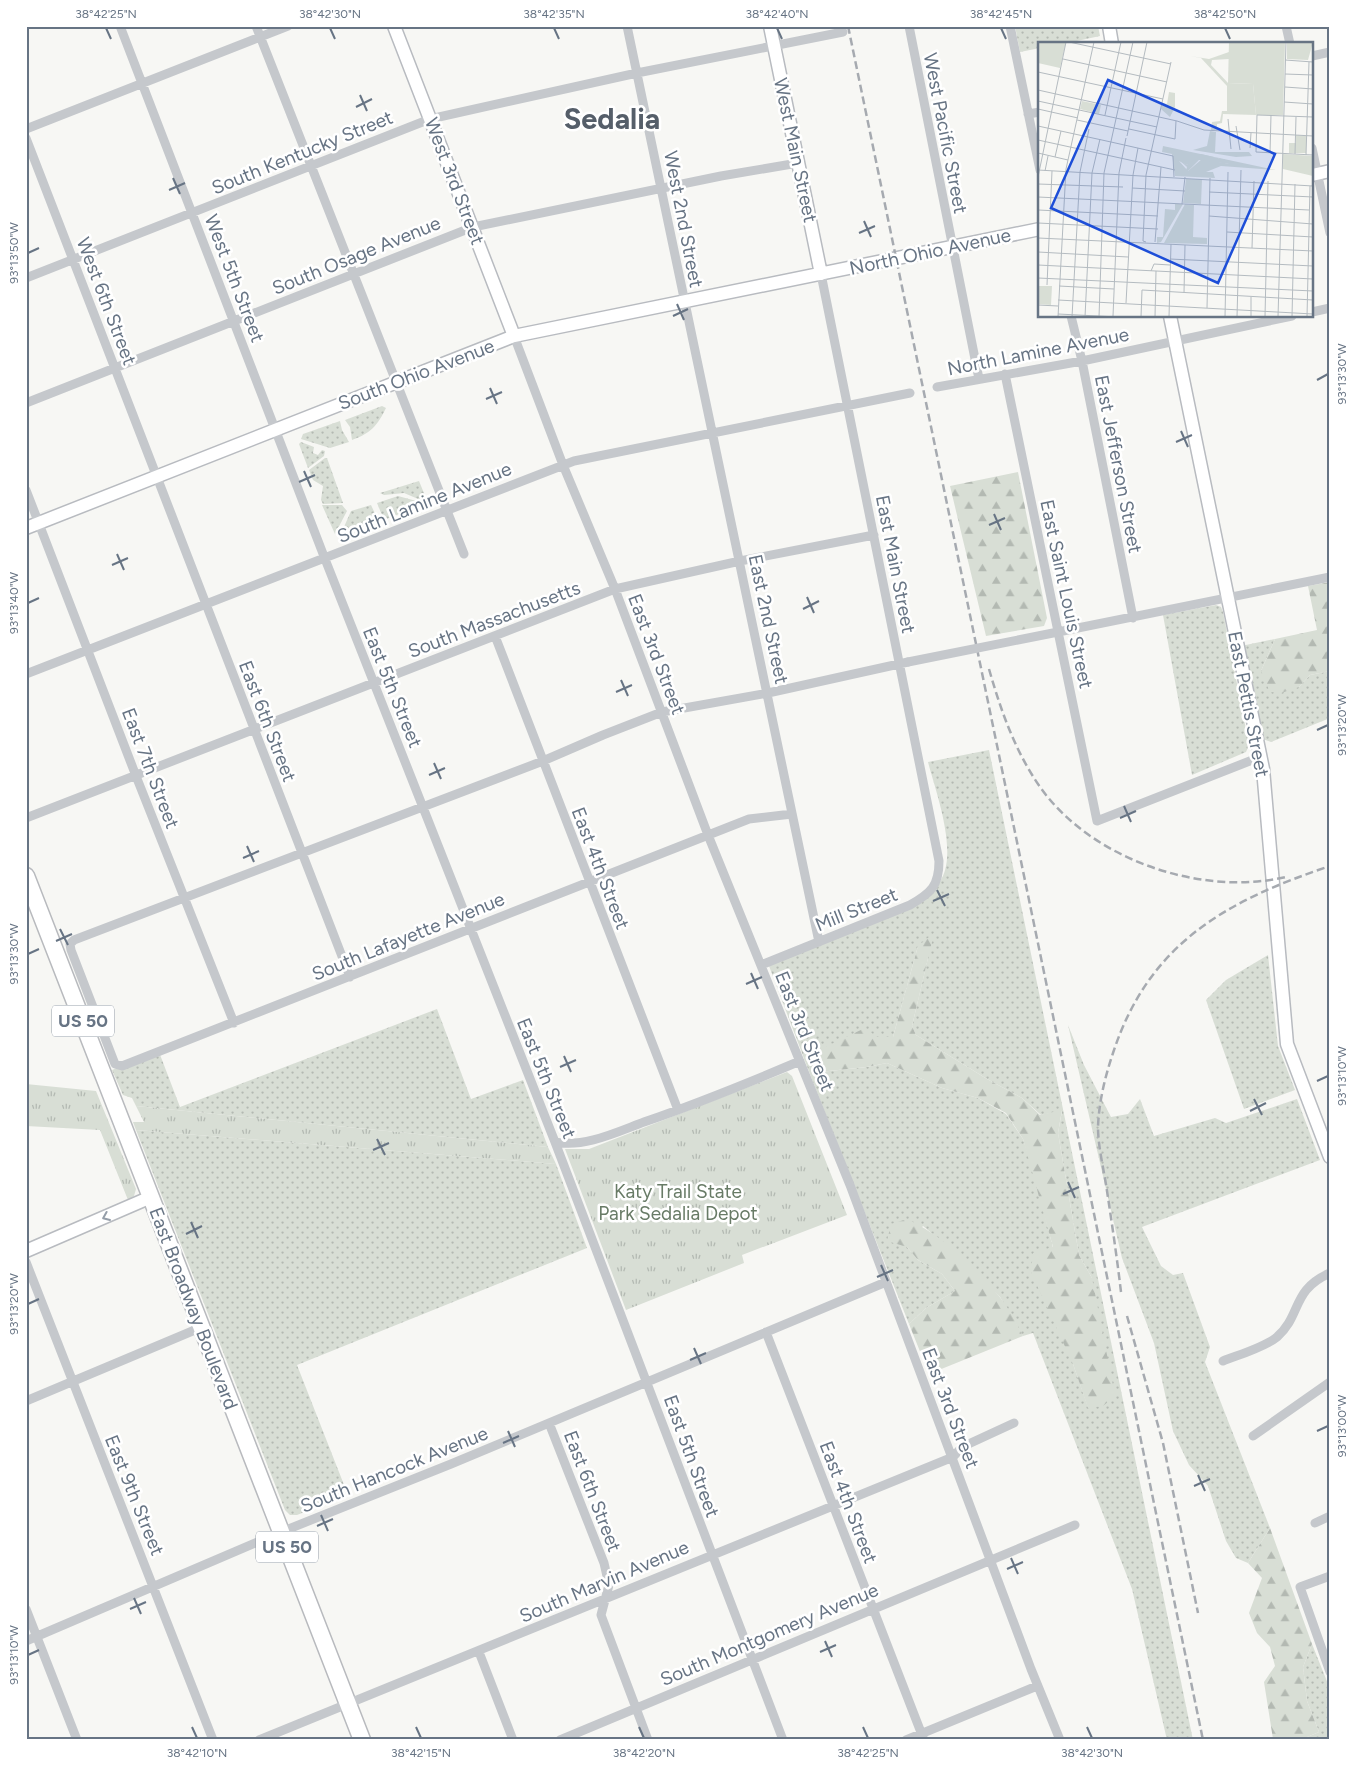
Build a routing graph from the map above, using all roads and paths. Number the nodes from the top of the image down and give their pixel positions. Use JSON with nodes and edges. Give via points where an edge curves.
{"nodes":[{"id":1,"x":120,"y":26,"type":"edge"},
{"id":2,"x":256,"y":26,"type":"edge"},
{"id":3,"x":288,"y":26,"type":"edge"},
{"id":4,"x":394,"y":26,"type":"edge"},
{"id":5,"x":627,"y":26,"type":"edge"},
{"id":6,"x":770,"y":26,"type":"edge"},
{"id":7,"x":909,"y":26,"type":"edge"},
{"id":8,"x":1010,"y":26,"type":"edge"},
{"id":9,"x":1109,"y":26,"type":"edge"},
{"id":10,"x":1286,"y":26,"type":"edge"},
{"id":11,"x":843,"y":32,"type":"dead end"},
{"id":12,"x":260,"y":37,"type":"junction"},
{"id":13,"x":1112,"y":42,"type":"edge"},
{"id":14,"x":1290,"y":42,"type":"edge"},
{"id":15,"x":774,"y":46,"type":"junction"},
{"id":16,"x":1330,"y":52,"type":"edge"},
{"id":17,"x":1314,"y":56,"type":"edge"},
{"id":18,"x":637,"y":73,"type":"junction"},
{"id":19,"x":142,"y":83,"type":"junction"},
{"id":20,"x":1038,"y":112,"type":"edge"},
{"id":21,"x":1028,"y":114,"type":"junction"},
{"id":22,"x":430,"y":119,"type":"junction"},
{"id":23,"x":26,"y":129,"type":"edge"},
{"id":24,"x":26,"y":138,"type":"edge"},
{"id":25,"x":1314,"y":154,"type":"edge"},
{"id":26,"x":1038,"y":161,"type":"edge"},
{"id":27,"x":798,"y":162,"type":"junction"},
{"id":28,"x":310,"y":166,"type":"junction"},
{"id":29,"x":1320,"y":173,"type":"edge"},
{"id":30,"x":662,"y":188,"type":"junction"},
{"id":31,"x":192,"y":212,"type":"junction"},
{"id":32,"x":473,"y":227,"type":"junction"},
{"id":33,"x":1038,"y":229,"type":"edge"},
{"id":34,"x":1330,"y":233,"type":"edge"},
{"id":35,"x":952,"y":247,"type":"junction"},
{"id":36,"x":73,"y":259,"type":"junction"},
{"id":37,"x":353,"y":274,"type":"junction"},
{"id":38,"x":821,"y":274,"type":"junction"},
{"id":39,"x":26,"y":278,"type":"edge"},
{"id":40,"x":684,"y":302,"type":"junction"},
{"id":41,"x":1330,"y":308,"type":"edge"},
{"id":42,"x":1314,"y":312,"type":"edge"},
{"id":43,"x":1071,"y":318,"type":"edge"},
{"id":44,"x":1170,"y":318,"type":"edge"},
{"id":45,"x":1282,"y":318,"type":"edge"},
{"id":46,"x":234,"y":321,"type":"junction"},
{"id":47,"x":514,"y":336,"type":"junction"},
{"id":48,"x":1175,"y":340,"type":"junction"},
{"id":49,"x":1082,"y":361,"type":"junction"},
{"id":50,"x":115,"y":368,"type":"junction"},
{"id":51,"x":1005,"y":374,"type":"junction"},
{"id":52,"x":979,"y":379,"type":"junction"},
{"id":53,"x":396,"y":382,"type":"junction"},
{"id":54,"x":937,"y":387,"type":"dead end"},
{"id":55,"x":910,"y":393,"type":"dead end"},
{"id":56,"x":26,"y":403,"type":"edge"},
{"id":57,"x":848,"y":406,"type":"junction"},
{"id":58,"x":276,"y":430,"type":"junction"},
{"id":59,"x":711,"y":433,"type":"junction"},
{"id":60,"x":563,"y":465,"type":"junction"},
{"id":61,"x":156,"y":476,"type":"junction"},
{"id":62,"x":26,"y":490,"type":"edge"},
{"id":63,"x":446,"y":510,"type":"junction"},
{"id":64,"x":39,"y":523,"type":"junction"},
{"id":65,"x":26,"y":528,"type":"edge"},
{"id":66,"x":874,"y":535,"type":"junction"},
{"id":67,"x":464,"y":554,"type":"dead end"},
{"id":68,"x":325,"y":559,"type":"junction"},
{"id":69,"x":740,"y":561,"type":"junction"},
{"id":70,"x":1330,"y":577,"type":"edge"},
{"id":71,"x":615,"y":589,"type":"junction"},
{"id":72,"x":1228,"y":599,"type":"junction"},
{"id":73,"x":206,"y":604,"type":"junction"},
{"id":74,"x":1133,"y":618,"type":"junction"},
{"id":75,"x":1058,"y":632,"type":"junction"},
{"id":76,"x":495,"y":636,"type":"junction"},
{"id":77,"x":88,"y":650,"type":"junction"},
{"id":78,"x":904,"y":662,"type":"junction"},
{"id":79,"x":26,"y":674,"type":"edge"},
{"id":80,"x":374,"y":683,"type":"junction"},
{"id":81,"x":768,"y":693,"type":"junction"},
{"id":82,"x":662,"y":712,"type":"junction"},
{"id":83,"x":254,"y":730,"type":"junction"},
{"id":84,"x":1260,"y":758,"type":"junction"},
{"id":85,"x":542,"y":762,"type":"junction"},
{"id":86,"x":136,"y":776,"type":"junction"},
{"id":87,"x":423,"y":806,"type":"junction"},
{"id":88,"x":792,"y":814,"type":"junction"},
{"id":89,"x":26,"y":818,"type":"edge"},
{"id":90,"x":708,"y":835,"type":"junction"},
{"id":91,"x":302,"y":851,"type":"junction"},
{"id":92,"x":939,"y":860,"type":"joint"},
{"id":93,"x":26,"y":876,"type":"edge"},
{"id":94,"x":588,"y":881,"type":"junction"},
{"id":95,"x":185,"y":898,"type":"junction"},
{"id":96,"x":471,"y":928,"type":"junction"},
{"id":97,"x":819,"y":942,"type":"junction"},
{"id":98,"x":761,"y":965,"type":"junction"},
{"id":99,"x":350,"y":977,"type":"junction"},
{"id":100,"x":234,"y":1023,"type":"junction"},
{"id":101,"x":800,"y":1061,"type":"junction"},
{"id":102,"x":678,"y":1110,"type":"junction"},
{"id":103,"x":555,"y":1142,"type":"junction"},
{"id":104,"x":1330,"y":1157,"type":"edge"},
{"id":105,"x":151,"y":1197,"type":"junction"},
{"id":106,"x":26,"y":1251,"type":"edge"},
{"id":107,"x":26,"y":1262,"type":"edge"},
{"id":108,"x":1330,"y":1273,"type":"edge"},
{"id":109,"x":886,"y":1282,"type":"junction"},
{"id":110,"x":202,"y":1327,"type":"junction"},
{"id":111,"x":766,"y":1332,"type":"junction"},
{"id":112,"x":1223,"y":1361,"type":"dead end"},
{"id":113,"x":73,"y":1382,"type":"junction"},
{"id":114,"x":648,"y":1382,"type":"junction"},
{"id":115,"x":1330,"y":1382,"type":"edge"},
{"id":116,"x":26,"y":1401,"type":"edge"},
{"id":117,"x":549,"y":1423,"type":"junction"},
{"id":118,"x":1014,"y":1423,"type":"dead end"},
{"id":119,"x":1253,"y":1436,"type":"dead end"},
{"id":120,"x":953,"y":1457,"type":"junction"},
{"id":121,"x":832,"y":1505,"type":"junction"},
{"id":122,"x":1330,"y":1516,"type":"edge"},
{"id":123,"x":1315,"y":1523,"type":"dead end"},
{"id":124,"x":1075,"y":1524,"type":"dead end"},
{"id":125,"x":281,"y":1532,"type":"junction"},
{"id":126,"x":711,"y":1554,"type":"junction"},
{"id":127,"x":991,"y":1558,"type":"junction"},
{"id":128,"x":1330,"y":1576,"type":"edge"},
{"id":129,"x":154,"y":1586,"type":"junction"},
{"id":130,"x":608,"y":1597,"type":"junction"},
{"id":131,"x":873,"y":1608,"type":"junction"},
{"id":132,"x":26,"y":1609,"type":"edge"},
{"id":133,"x":37,"y":1636,"type":"junction"},
{"id":134,"x":26,"y":1641,"type":"edge"},
{"id":135,"x":479,"y":1652,"type":"junction"},
{"id":136,"x":752,"y":1659,"type":"junction"},
{"id":137,"x":1330,"y":1672,"type":"edge"},
{"id":138,"x":1038,"y":1686,"type":"junction"},
{"id":139,"x":347,"y":1703,"type":"junction"},
{"id":140,"x":636,"y":1708,"type":"junction"},
{"id":141,"x":922,"y":1736,"type":"edge"},
{"id":142,"x":77,"y":1740,"type":"edge"},
{"id":143,"x":213,"y":1740,"type":"edge"},
{"id":144,"x":259,"y":1740,"type":"edge"},
{"id":145,"x":362,"y":1740,"type":"edge"},
{"id":146,"x":513,"y":1740,"type":"edge"},
{"id":147,"x":560,"y":1740,"type":"edge"},
{"id":148,"x":648,"y":1740,"type":"edge"},
{"id":149,"x":783,"y":1740,"type":"edge"},
{"id":150,"x":906,"y":1740,"type":"edge"},
{"id":151,"x":1060,"y":1740,"type":"edge"}],
"edges":[{"from":1,"to":19,"type":"street","name":"West 5th Street"},
{"from":2,"to":12,"type":"street"},
{"from":3,"to":12,"type":"street"},
{"from":4,"to":22,"type":"main road","name":"West 3rd Street"},
{"from":5,"to":18,"type":"street","name":"West 2nd Street"},
{"from":6,"to":15,"type":"main road","name":"West Main Street"},
{"from":7,"to":35,"type":"street","name":"West Pacific Street"},
{"from":8,"to":21,"type":"street"},
{"from":9,"to":13,"type":"main road"},
{"from":10,"to":14,"type":"street"},
{"from":11,"to":15,"type":"street","name":"South Kentucky Street"},
{"from":12,"to":19,"type":"street"},
{"from":12,"to":28,"type":"street"},
{"from":15,"to":18,"type":"street","name":"South Kentucky Street"},
{"from":15,"to":27,"type":"main road","name":"West Main Street"},
{"from":16,"to":17,"type":"street"},
{"from":18,"to":22,"type":"street","name":"South Kentucky Street"},
{"from":18,"to":30,"type":"street","name":"West 2nd Street"},
{"from":19,"to":23,"type":"street"},
{"from":19,"to":31,"type":"street","name":"West 5th Street"},
{"from":20,"to":21,"type":"street"},
{"from":21,"to":26,"type":"street"},
{"from":22,"to":28,"type":"street","name":"South Kentucky Street"},
{"from":22,"to":32,"type":"main road","name":"West 3rd Street"},
{"from":24,"to":36,"type":"street","name":"West 6th Street"},
{"from":25,"to":29,"type":"street"},
{"from":27,"to":30,"type":"street","name":"South Osage Avenue"},
{"from":27,"to":38,"type":"main road","name":"West Main Street"},
{"from":28,"to":31,"type":"street","name":"South Kentucky Street"},
{"from":28,"to":37,"type":"street"},
{"from":29,"to":34,"type":"street"},
{"from":30,"to":32,"type":"street","name":"South Osage Avenue"},
{"from":30,"to":40,"type":"street","name":"West 2nd Street"},
{"from":31,"to":36,"type":"street","name":"South Kentucky Street"},
{"from":31,"to":46,"type":"street","name":"West 5th Street"},
{"from":32,"to":37,"type":"street","name":"South Osage Avenue"},
{"from":32,"to":47,"type":"main road","name":"West 3rd Street"},
{"from":33,"to":35,"type":"main road","name":"North Ohio Avenue"},
{"from":35,"to":38,"type":"main road","name":"North Ohio Avenue"},
{"from":35,"to":52,"type":"street","name":"West Pacific Street"},
{"from":36,"to":39,"type":"street","name":"South Kentucky Street"},
{"from":36,"to":50,"type":"street","name":"West 6th Street"},
{"from":37,"to":46,"type":"street","name":"South Osage Avenue"},
{"from":37,"to":53,"type":"street"},
{"from":38,"to":40,"type":"main road","name":"South Ohio Avenue"},
{"from":38,"to":57,"type":"street","name":"East Main Street"},
{"from":40,"to":47,"type":"main road","name":"South Ohio Avenue"},
{"from":40,"to":59,"type":"street","name":"East 2nd Street"},
{"from":41,"to":42,"type":"street"},
{"from":43,"to":49,"type":"street","name":"East Jefferson Street"},
{"from":44,"to":48,"type":"main road","name":"East Pettis Street"},
{"from":45,"to":48,"type":"street","name":"North Lamine Avenue"},
{"from":46,"to":50,"type":"street","name":"South Osage Avenue"},
{"from":46,"to":58,"type":"street","name":"West 5th Street"},
{"from":47,"to":53,"type":"main road","name":"South Ohio Avenue"},
{"from":47,"to":60,"type":"street","name":"East 3rd Street"},
{"from":48,"to":49,"type":"street","name":"North Lamine Avenue"},
{"from":48,"to":72,"type":"main road","name":"East Pettis Street"},
{"from":49,"to":51,"type":"street","name":"North Lamine Avenue"},
{"from":49,"to":74,"type":"street","name":"East Jefferson Street"},
{"from":50,"to":56,"type":"street","name":"South Osage Avenue"},
{"from":50,"to":61,"type":"street","name":"West 6th Street"},
{"from":51,"to":52,"type":"street","name":"North Lamine Avenue"},
{"from":51,"to":75,"type":"street","name":"East Saint Louis Street"},
{"from":52,"to":54,"type":"street","name":"North Lamine Avenue"},
{"from":53,"to":58,"type":"main road","name":"South Ohio Avenue"},
{"from":53,"to":63,"type":"street"},
{"from":55,"to":57,"type":"street"},
{"from":57,"to":59,"type":"street","name":"South Lamine Avenue"},
{"from":57,"to":66,"type":"street","name":"East Main Street"},
{"from":58,"to":61,"type":"main road","name":"South Ohio Avenue"},
{"from":58,"to":68,"type":"street","name":"East 5th Street"},
{"from":59,"to":60,"type":"street","name":"South Lamine Avenue"},
{"from":59,"to":69,"type":"street","name":"East 2nd Street"},
{"from":60,"to":63,"type":"street","name":"South Lamine Avenue"},
{"from":60,"to":71,"type":"street","name":"East 3rd Street"},
{"from":61,"to":64,"type":"main road","name":"South Ohio Avenue"},
{"from":61,"to":73,"type":"street","name":"East 6th Street"},
{"from":62,"to":64,"type":"street","name":"East 7th Street"},
{"from":63,"to":67,"type":"street"},
{"from":63,"to":68,"type":"street","name":"South Lamine Avenue"},
{"from":64,"to":65,"type":"main road","name":"South Ohio Avenue"},
{"from":64,"to":77,"type":"street","name":"East 7th Street"},
{"from":66,"to":69,"type":"street","name":"South Massachusetts"},
{"from":66,"to":78,"type":"street","name":"East Main Street"},
{"from":68,"to":73,"type":"street","name":"South Lamine Avenue"},
{"from":68,"to":80,"type":"street","name":"East 5th Street"},
{"from":69,"to":71,"type":"street","name":"South Massachusetts"},
{"from":69,"to":81,"type":"street","name":"East 2nd Street"},
{"from":70,"to":72,"type":"street"},
{"from":71,"to":76,"type":"street","name":"South Massachusetts"},
{"from":71,"to":82,"type":"street","name":"East 3rd Street"},
{"from":72,"to":74,"type":"street"},
{"from":72,"to":84,"type":"main road","name":"East Pettis Street"},
{"from":73,"to":77,"type":"street","name":"South Lamine Avenue"},
{"from":73,"to":83,"type":"street","name":"East 6th Street"},
{"from":74,"to":75,"type":"street"},
{"from":75,"to":78,"type":"street","bridge":true},
{"from":75,"to":84,"type":"street","name":"East Saint Louis Street","via":[[1097,821]]},
{"from":76,"to":80,"type":"street","name":"South Massachusetts"},
{"from":76,"to":85,"type":"street","name":"East 4th Street"},
{"from":77,"to":79,"type":"street","name":"South Lamine Avenue"},
{"from":77,"to":86,"type":"street","name":"East 7th Street"},
{"from":78,"to":81,"type":"street"},
{"from":78,"to":92,"type":"street","name":"East Main Street"},
{"from":80,"to":83,"type":"street","name":"South Massachusetts"},
{"from":80,"to":87,"type":"street","name":"East 5th Street"},
{"from":81,"to":82,"type":"street"},
{"from":81,"to":88,"type":"street","name":"East 2nd Street"},
{"from":82,"to":85,"type":"street"},
{"from":82,"to":90,"type":"street","name":"East 3rd Street"},
{"from":83,"to":86,"type":"street","name":"South Massachusetts"},
{"from":83,"to":91,"type":"street","name":"East 6th Street"},
{"from":84,"to":104,"type":"main road","name":"East Pettis Street","via":[[1287,1044]]},
{"from":85,"to":87,"type":"street"},
{"from":85,"to":94,"type":"street","name":"East 4th Street"},
{"from":86,"to":89,"type":"street","name":"South Massachusetts"},
{"from":86,"to":95,"type":"street","name":"East 7th Street"},
{"from":87,"to":91,"type":"street","via":[[363,831]]},
{"from":87,"to":96,"type":"street","name":"East 5th Street"},
{"from":88,"to":90,"type":"street","name":"South Lafayette Avenue","via":[[749,819]]},
{"from":88,"to":97,"type":"street","name":"East 2nd Street"},
{"from":90,"to":94,"type":"street","name":"South Lafayette Avenue"},
{"from":90,"to":98,"type":"street","name":"East 3rd Street"},
{"from":91,"to":95,"type":"street"},
{"from":91,"to":99,"type":"street","name":"East 6th Street"},
{"from":92,"to":97,"type":"street","name":"Mill Street","via":[[935,885],[928,895]]},
{"from":93,"to":105,"type":"highway","name":"East Broadway Boulevard","number":"US 50"},
{"from":94,"to":96,"type":"street","name":"South Lafayette Avenue"},
{"from":94,"to":102,"type":"street","name":"East 4th Street"},
{"from":95,"to":100,"type":"street","name":"East 7th Street"},
{"from":95,"to":100,"type":"street","name":"South Lafayette Avenue","via":[[70,944],[115,1064],[119,1066]]},
{"from":96,"to":99,"type":"street","name":"South Lafayette Avenue"},
{"from":96,"to":103,"type":"street","name":"East 5th Street"},
{"from":97,"to":98,"type":"street","name":"Mill Street"},
{"from":98,"to":101,"type":"street","name":"East 3rd Street"},
{"from":99,"to":100,"type":"street","name":"South Lafayette Avenue"},
{"from":101,"to":102,"type":"street"},
{"from":101,"to":109,"type":"street","name":"East 3rd Street"},
{"from":102,"to":103,"type":"street","via":[[583,1142]]},
{"from":103,"to":114,"type":"street","name":"East 5th Street"},
{"from":105,"to":106,"type":"main road","one_way":true},
{"from":105,"to":110,"type":"highway","name":"East Broadway Boulevard","number":"US 50"},
{"from":107,"to":113,"type":"street","name":"East 9th Street"},
{"from":108,"to":112,"type":"street","via":[[1306,1288],[1276,1338]]},
{"from":109,"to":111,"type":"street","name":"South Hancock Avenue"},
{"from":109,"to":120,"type":"street","name":"East 3rd Street"},
{"from":110,"to":113,"type":"street"},
{"from":110,"to":125,"type":"highway","name":"East Broadway Boulevard","number":"US 50"},
{"from":111,"to":114,"type":"street","name":"South Hancock Avenue"},
{"from":111,"to":121,"type":"street","name":"East 4th Street"},
{"from":113,"to":116,"type":"street"},
{"from":113,"to":129,"type":"street","name":"East 9th Street"},
{"from":114,"to":117,"type":"street","name":"South Hancock Avenue"},
{"from":114,"to":126,"type":"street","name":"East 5th Street"},
{"from":115,"to":119,"type":"street"},
{"from":117,"to":125,"type":"street","name":"South Hancock Avenue"},
{"from":117,"to":130,"type":"street","name":"East 6th Street","via":[[604,1563]]},
{"from":118,"to":120,"type":"street","name":"South Marvin Avenue","via":[[962,1447]]},
{"from":120,"to":121,"type":"street","name":"South Marvin Avenue"},
{"from":120,"to":127,"type":"street","name":"East 3rd Street"},
{"from":121,"to":126,"type":"street","name":"South Marvin Avenue"},
{"from":121,"to":131,"type":"street","name":"East 4th Street"},
{"from":122,"to":123,"type":"street"},
{"from":124,"to":127,"type":"street","name":"South Montgomery Avenue"},
{"from":125,"to":129,"type":"street","name":"South Hancock Avenue"},
{"from":125,"to":139,"type":"highway","name":"East Broadway Boulevard","number":"US 50"},
{"from":126,"to":130,"type":"street","name":"South Marvin Avenue"},
{"from":126,"to":136,"type":"street","name":"East 5th Street"},
{"from":127,"to":131,"type":"street","name":"South Montgomery Avenue"},
{"from":127,"to":138,"type":"street","name":"East 3rd Street"},
{"from":128,"to":137,"type":"street","via":[[1300,1587]]},
{"from":129,"to":133,"type":"street","name":"South Hancock Avenue"},
{"from":129,"to":143,"type":"street","name":"East 9th Street"},
{"from":130,"to":135,"type":"street","name":"South Marvin Avenue"},
{"from":130,"to":140,"type":"street","name":"East 6th Street","via":[[601,1615]]},
{"from":131,"to":136,"type":"street","name":"South Montgomery Avenue"},
{"from":131,"to":141,"type":"street","name":"East 4th Street"},
{"from":132,"to":133,"type":"street"},
{"from":133,"to":134,"type":"street","name":"South Hancock Avenue"},
{"from":133,"to":142,"type":"street"},
{"from":135,"to":139,"type":"street","name":"South Marvin Avenue"},
{"from":135,"to":146,"type":"street"},
{"from":136,"to":140,"type":"street","name":"South Montgomery Avenue"},
{"from":136,"to":149,"type":"street","name":"East 5th Street"},
{"from":138,"to":141,"type":"street"},
{"from":138,"to":151,"type":"street","name":"East 3rd Street"},
{"from":139,"to":144,"type":"street","name":"South Marvin Avenue"},
{"from":139,"to":145,"type":"highway","name":"East Broadway Boulevard","number":"US 50"},
{"from":140,"to":147,"type":"street","name":"South Montgomery Avenue"},
{"from":140,"to":148,"type":"street","name":"East 6th Street"},
{"from":141,"to":150,"type":"street"}]}
